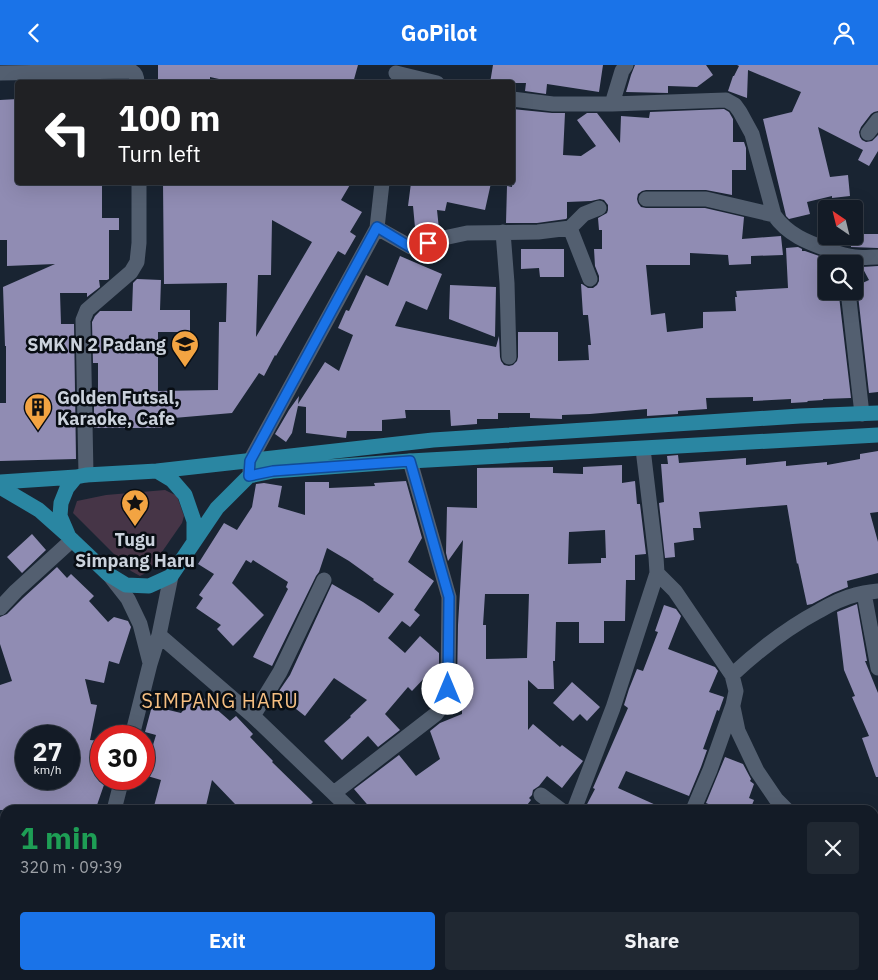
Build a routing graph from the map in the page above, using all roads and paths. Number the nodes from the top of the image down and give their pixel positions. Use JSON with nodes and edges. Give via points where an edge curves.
{"nodes":[{"id":1,"x":626,"y":65,"type":"edge"},
{"id":2,"x":0,"y":73,"type":"edge"},
{"id":3,"x":395,"y":74,"type":"edge"},
{"id":4,"x":137,"y":80,"type":"edge"},
{"id":5,"x":423,"y":80,"type":"edge"},
{"id":6,"x":515,"y":99,"type":"edge"},
{"id":7,"x":612,"y":104,"type":"junction"},
{"id":8,"x":878,"y":120,"type":"edge"},
{"id":9,"x":868,"y":133,"type":"dead end"},
{"id":10,"x":138,"y":185,"type":"edge"},
{"id":11,"x":382,"y":185,"type":"edge"},
{"id":12,"x":646,"y":199,"type":"dead end"},
{"id":13,"x":599,"y":208,"type":"dead end"},
{"id":14,"x":774,"y":215,"type":"junction"},
{"id":15,"x":377,"y":227,"type":"junction"},
{"id":16,"x":570,"y":228,"type":"junction"},
{"id":17,"x":503,"y":232,"type":"junction"},
{"id":18,"x":835,"y":255,"type":"edge"},
{"id":19,"x":863,"y":257,"type":"edge"},
{"id":20,"x":878,"y":257,"type":"edge"},
{"id":21,"x":590,"y":279,"type":"dead end"},
{"id":22,"x":849,"y":300,"type":"edge"},
{"id":23,"x":509,"y":357,"type":"dead end"},
{"id":24,"x":878,"y":413,"type":"edge"},
{"id":25,"x":862,"y":414,"type":"junction"},
{"id":26,"x":800,"y":416,"type":"junction"},
{"id":27,"x":878,"y":435,"type":"edge"},
{"id":28,"x":800,"y":440,"type":"junction"},
{"id":29,"x":642,"y":449,"type":"junction"},
{"id":30,"x":410,"y":461,"type":"junction"},
{"id":31,"x":250,"y":468,"type":"junction"},
{"id":32,"x":157,"y":471,"type":"junction"},
{"id":33,"x":81,"y":476,"type":"junction"},
{"id":34,"x":0,"y":482,"type":"edge"},
{"id":35,"x":0,"y":487,"type":"edge"},
{"id":36,"x":70,"y":538,"type":"junction"},
{"id":37,"x":194,"y":541,"type":"junction"},
{"id":38,"x":657,"y":573,"type":"junction"},
{"id":39,"x":108,"y":574,"type":"junction"},
{"id":40,"x":171,"y":576,"type":"junction"},
{"id":41,"x":324,"y":580,"type":"dead end"},
{"id":42,"x":871,"y":592,"type":"edge"},
{"id":43,"x":0,"y":608,"type":"edge"},
{"id":44,"x":159,"y":635,"type":"junction"},
{"id":45,"x":150,"y":664,"type":"junction"},
{"id":46,"x":878,"y":668,"type":"edge"},
{"id":47,"x":732,"y":675,"type":"junction"},
{"id":48,"x":733,"y":705,"type":"junction"},
{"id":49,"x":253,"y":716,"type":"junction"},
{"id":50,"x":135,"y":725,"type":"edge"},
{"id":51,"x":119,"y":790,"type":"edge"},
{"id":52,"x":334,"y":793,"type":"junction"},
{"id":53,"x":541,"y":795,"type":"dead end"},
{"id":54,"x":115,"y":805,"type":"edge"},
{"id":55,"x":346,"y":805,"type":"edge"},
{"id":56,"x":554,"y":805,"type":"edge"},
{"id":57,"x":576,"y":805,"type":"edge"},
{"id":58,"x":695,"y":805,"type":"edge"},
{"id":59,"x":782,"y":805,"type":"edge"}],
"edges":[{"from":1,"to":7,"type":"street"},
{"from":2,"to":4,"type":"street","via":[[131,71]]},
{"from":3,"to":5,"type":"street"},
{"from":6,"to":7,"type":"street","via":[[553,104]]},
{"from":7,"to":14,"type":"street","via":[[726,100],[735,105],[752,134]]},
{"from":8,"to":9,"type":"street"},
{"from":10,"to":33,"type":"street","via":[[137,262],[131,272],[87,310],[83,320]]},
{"from":11,"to":15,"type":"street"},
{"from":12,"to":14,"type":"street","via":[[706,199]]},
{"from":13,"to":16,"type":"street","via":[[584,214]]},
{"from":14,"to":18,"type":"street","via":[[784,227]]},
{"from":15,"to":17,"type":"street","via":[[410,247],[467,233]]},
{"from":15,"to":31,"type":"street"},
{"from":16,"to":17,"type":"street"},
{"from":16,"to":21,"type":"street"},
{"from":17,"to":23,"type":"street"},
{"from":19,"to":20,"type":"street"},
{"from":22,"to":25,"type":"street"},
{"from":24,"to":25,"type":"main road"},
{"from":25,"to":26,"type":"main road"},
{"from":26,"to":28,"type":"main road"},
{"from":26,"to":31,"type":"main road","via":[[434,440]]},
{"from":27,"to":28,"type":"main road"},
{"from":28,"to":29,"type":"main road"},
{"from":29,"to":30,"type":"main road"},
{"from":29,"to":38,"type":"street"},
{"from":30,"to":31,"type":"main road","via":[[273,471]]},
{"from":30,"to":52,"type":"street","via":[[449,597],[447,694],[436,714]]},
{"from":31,"to":32,"type":"main road"},
{"from":31,"to":37,"type":"main road"},
{"from":32,"to":33,"type":"main road"},
{"from":32,"to":37,"type":"main road","via":[[172,479],[185,495],[194,521]]},
{"from":33,"to":34,"type":"main road"},
{"from":33,"to":36,"type":"main road","via":[[67,488],[61,503],[60,516]]},
{"from":35,"to":36,"type":"main road","via":[[38,510]]},
{"from":36,"to":39,"type":"main road"},
{"from":36,"to":43,"type":"street"},
{"from":37,"to":40,"type":"main road"},
{"from":38,"to":47,"type":"street","via":[[675,591]]},
{"from":38,"to":57,"type":"street","via":[[613,709]]},
{"from":39,"to":40,"type":"main road","via":[[126,585],[148,587]]},
{"from":39,"to":45,"type":"street","via":[[128,599],[140,624]]},
{"from":40,"to":44,"type":"street"},
{"from":41,"to":49,"type":"street","via":[[280,672]]},
{"from":42,"to":46,"type":"street"},
{"from":42,"to":47,"type":"street","via":[[834,603],[790,628]]},
{"from":44,"to":45,"type":"street"},
{"from":44,"to":49,"type":"street"},
{"from":45,"to":50,"type":"street"},
{"from":47,"to":48,"type":"street","via":[[736,691]]},
{"from":48,"to":58,"type":"street"},
{"from":48,"to":59,"type":"street","via":[[738,731],[757,771]]},
{"from":49,"to":52,"type":"street"},
{"from":51,"to":54,"type":"street"},
{"from":52,"to":55,"type":"street"},
{"from":53,"to":56,"type":"street"}]}
